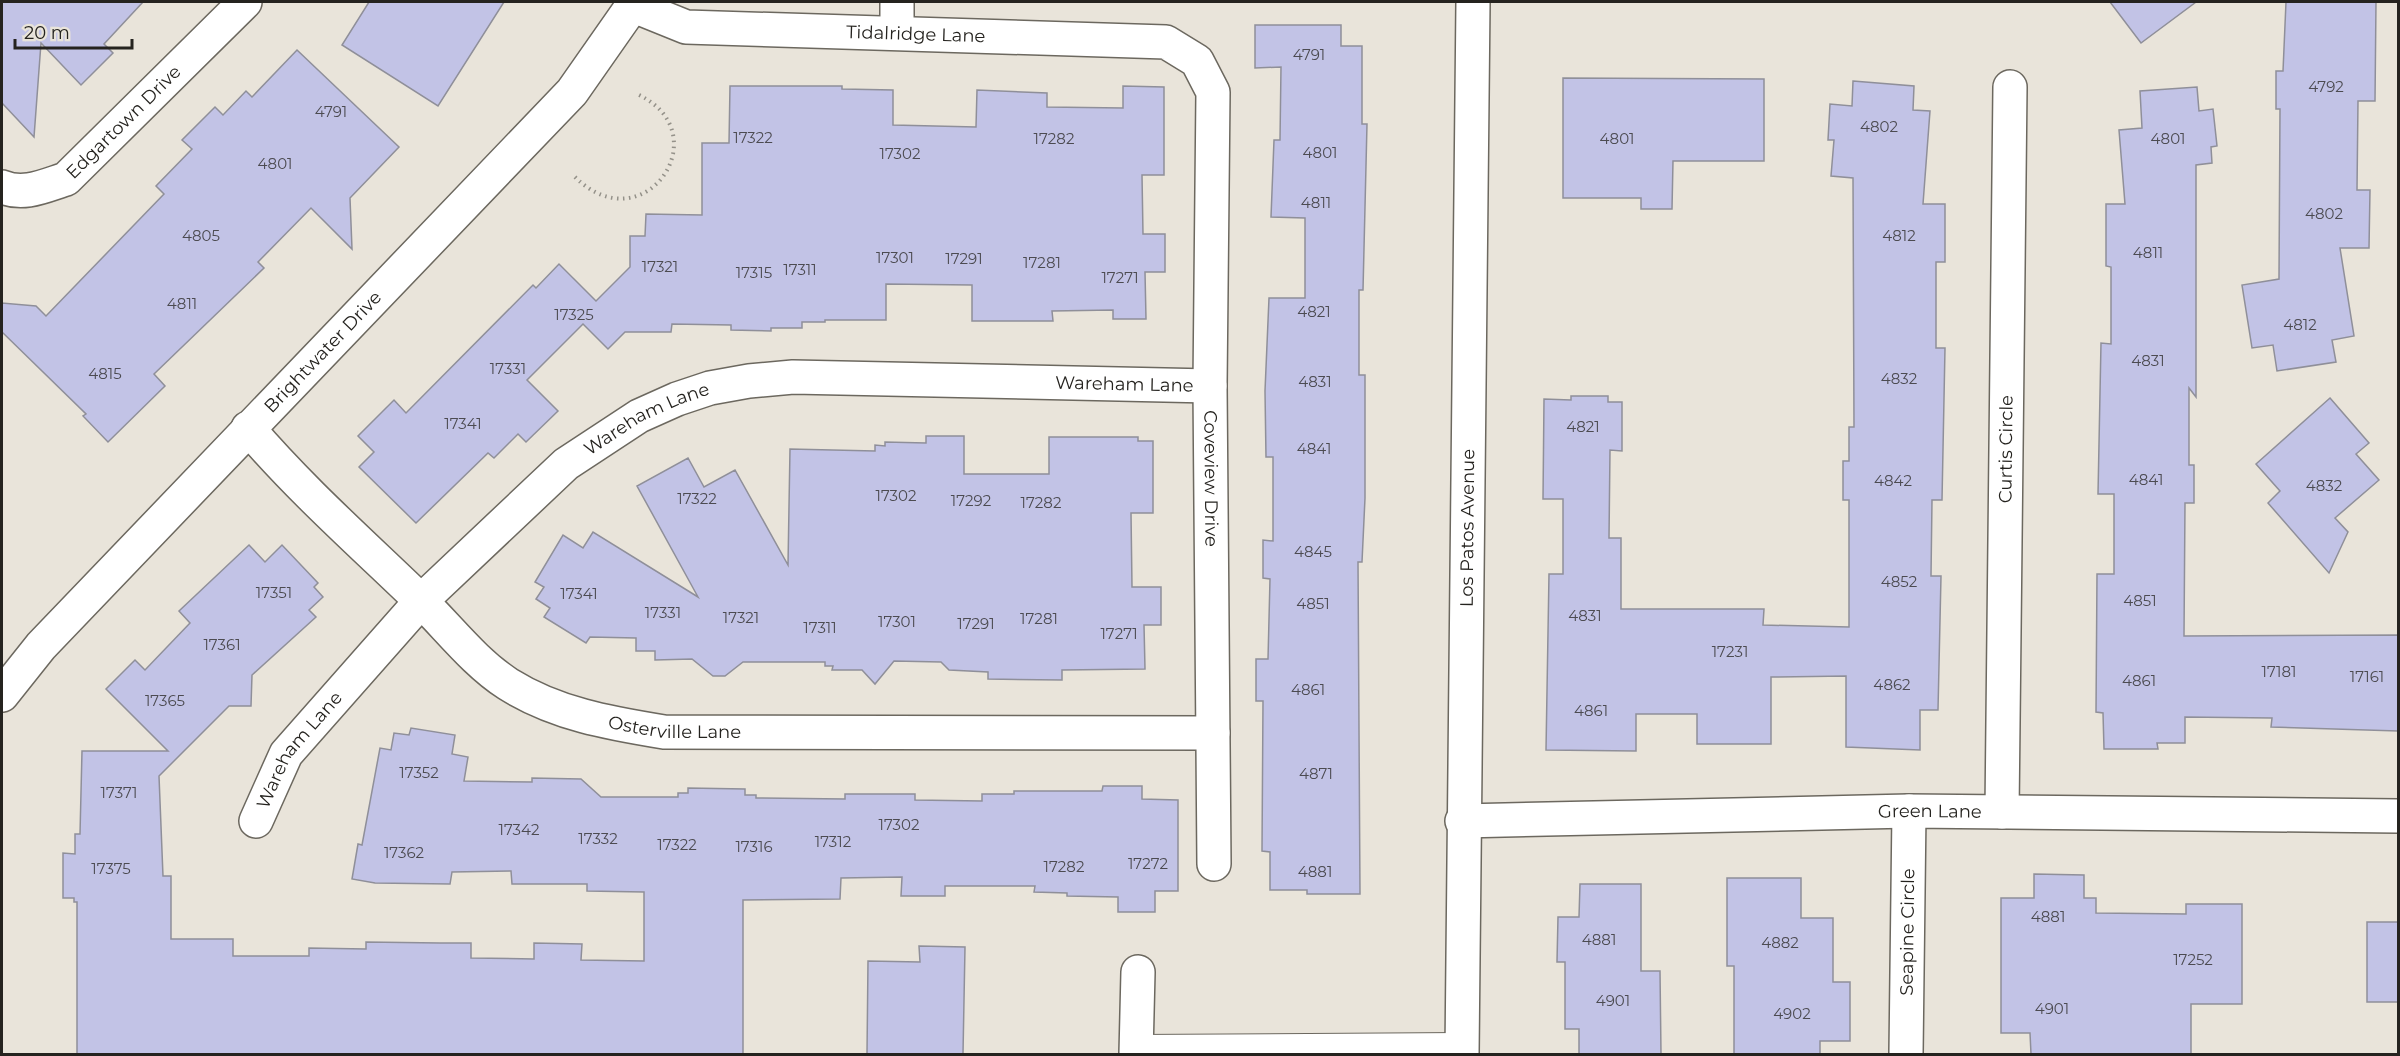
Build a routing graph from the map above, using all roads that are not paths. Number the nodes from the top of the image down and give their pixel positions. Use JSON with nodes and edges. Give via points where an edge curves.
{"nodes":[{"id":1,"x":245,"y":2,"type":"edge"},
{"id":2,"x":1473,"y":2,"type":"edge"},
{"id":3,"x":634,"y":4,"type":"edge"},
{"id":4,"x":897,"y":17,"type":"edge"},
{"id":5,"x":1197,"y":61,"type":"joint"},
{"id":6,"x":2010,"y":87,"type":"dead end"},
{"id":7,"x":8,"y":189,"type":"edge"},
{"id":8,"x":1210,"y":386,"type":"junction"},
{"id":9,"x":248,"y":428,"type":"junction"},
{"id":10,"x":421,"y":601,"type":"junction"},
{"id":11,"x":2,"y":695,"type":"edge"},
{"id":12,"x":1213,"y":733,"type":"junction"},
{"id":13,"x":1909,"y":811,"type":"junction"},
{"id":14,"x":2002,"y":812,"type":"junction"},
{"id":15,"x":2398,"y":816,"type":"edge"},
{"id":16,"x":256,"y":821,"type":"dead end"},
{"id":17,"x":1462,"y":821,"type":"junction"},
{"id":18,"x":1214,"y":864,"type":"dead end"},
{"id":19,"x":1138,"y":972,"type":"dead end"},
{"id":20,"x":1462,"y":1049,"type":"edge"},
{"id":21,"x":1136,"y":1050,"type":"edge"},
{"id":22,"x":1906,"y":1054,"type":"edge"}],
"edges":[{"from":1,"to":7,"type":"street","name":"Edgartown Drive","via":[[66,179],[37,189]]},
{"from":2,"to":17,"type":"street","name":"Los Patos Avenue"},
{"from":3,"to":4,"type":"street","name":"Tidalridge Lane","via":[[686,27]]},
{"from":3,"to":9,"type":"street","name":"Brightwater Drive","via":[[572,92]]},
{"from":4,"to":5,"type":"street","name":"Tidalridge Lane","via":[[1166,42]]},
{"from":5,"to":8,"type":"street","name":"Coveview Drive","via":[[1213,92]]},
{"from":6,"to":14,"type":"street","name":"Curtis Circle"},
{"from":8,"to":10,"type":"street","name":"Wareham Lane","via":[[793,377],[710,388],[639,416],[566,464]]},
{"from":8,"to":12,"type":"street","name":"Coveview Drive"},
{"from":9,"to":10,"type":"street","name":"Osterville Lane","via":[[282,468]]},
{"from":9,"to":11,"type":"street","name":"Brightwater Drive","via":[[40,646]]},
{"from":10,"to":12,"type":"street","name":"Osterville Lane","via":[[477,659],[507,683],[578,716],[618,725],[664,732],[722,734]]},
{"from":10,"to":16,"type":"street","name":"Wareham Lane","via":[[286,754]]},
{"from":12,"to":18,"type":"street","name":"Coveview Drive"},
{"from":13,"to":14,"type":"street","name":"Green Lane"},
{"from":13,"to":17,"type":"street","name":"Green Lane"},
{"from":13,"to":22,"type":"street","name":"Seapine Circle"},
{"from":14,"to":15,"type":"street","name":"Green Lane"},
{"from":17,"to":20,"type":"street","name":"Los Patos Avenue"},
{"from":19,"to":21,"type":"street"},
{"from":20,"to":21,"type":"lane"}]}
